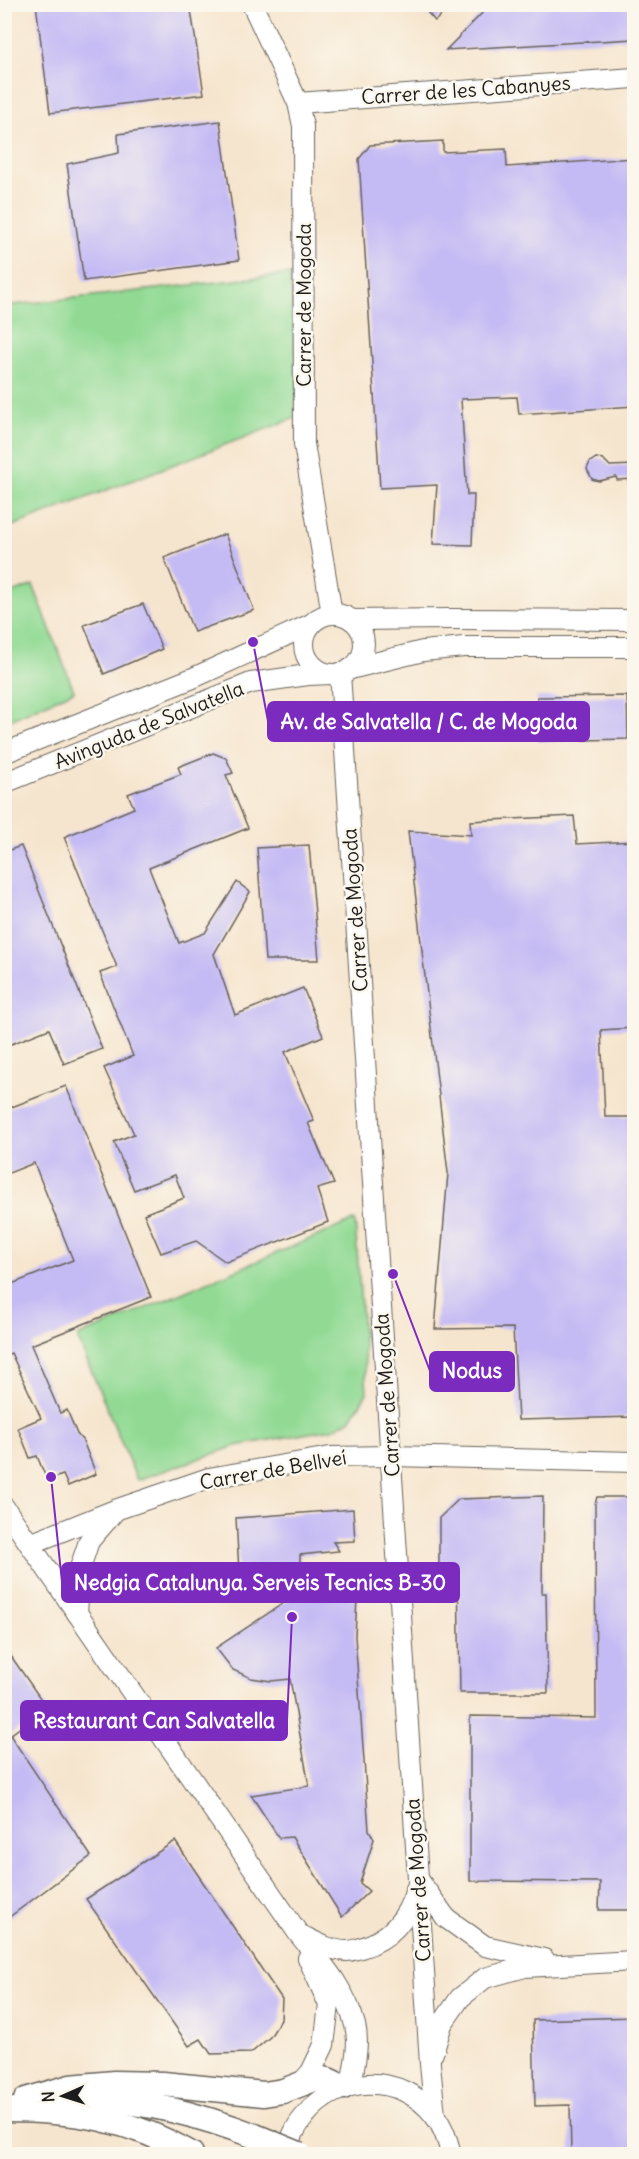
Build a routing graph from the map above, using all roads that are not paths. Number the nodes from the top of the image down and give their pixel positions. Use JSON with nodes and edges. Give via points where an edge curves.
{"nodes":[{"id":1,"x":252,"y":4,"type":"edge"},
{"id":2,"x":634,"y":78,"type":"edge"},
{"id":3,"x":297,"y":103,"type":"junction"},
{"id":4,"x":332,"y":614,"type":"junction"},
{"id":5,"x":352,"y":620,"type":"junction"},
{"id":6,"x":634,"y":620,"type":"edge"},
{"id":7,"x":311,"y":624,"type":"junction"},
{"id":8,"x":634,"y":646,"type":"edge"},
{"id":9,"x":341,"y":672,"type":"junction"},
{"id":10,"x":4,"y":753,"type":"edge"},
{"id":11,"x":4,"y":783,"type":"edge"},
{"id":12,"x":391,"y":1456,"type":"junction"},
{"id":13,"x":634,"y":1462,"type":"edge"},
{"id":14,"x":4,"y":1506,"type":"edge"},
{"id":15,"x":115,"y":1510,"type":"junction"},
{"id":16,"x":30,"y":1544,"type":"junction"},
{"id":17,"x":77,"y":1613,"type":"junction"},
{"id":18,"x":418,"y":1879,"type":"junction"},
{"id":19,"x":298,"y":1933,"type":"junction"},
{"id":20,"x":634,"y":1961,"type":"edge"},
{"id":21,"x":570,"y":1964,"type":"junction"},
{"id":22,"x":430,"y":2064,"type":"junction"},
{"id":23,"x":302,"y":2082,"type":"junction"},
{"id":24,"x":347,"y":2086,"type":"junction"},
{"id":25,"x":12,"y":2104,"type":"edge"},
{"id":26,"x":435,"y":2116,"type":"junction"},
{"id":27,"x":191,"y":2154,"type":"edge"},
{"id":28,"x":288,"y":2154,"type":"edge"},
{"id":29,"x":299,"y":2154,"type":"edge"},
{"id":30,"x":451,"y":2154,"type":"edge"}],
"edges":[{"from":1,"to":3,"type":"street","name":"Carrer de Mogoda"},
{"from":2,"to":3,"type":"street","name":"Carrer de les Cabanyes"},
{"from":3,"to":4,"type":"street","name":"Carrer de Mogoda","via":[[303,126],[304,444]]},
{"from":4,"to":5,"type":"street"},
{"from":4,"to":7,"type":"street"},
{"from":5,"to":6,"type":"street"},
{"from":5,"to":9,"type":"street","via":[[360,631],[362,651],[358,661]]},
{"from":7,"to":9,"type":"street","via":[[304,644],[313,666],[322,671]]},
{"from":7,"to":10,"type":"street","name":"Avinguda de Salvatella","via":[[193,678]]},
{"from":8,"to":9,"type":"street","name":"Avinguda de Salvatella","via":[[464,647],[423,651]]},
{"from":9,"to":11,"type":"street","name":"Avinguda de Salvatella","via":[[251,683]]},
{"from":9,"to":12,"type":"street","name":"Carrer de Mogoda"},
{"from":12,"to":13,"type":"street","name":"Carrer de Bellveí"},
{"from":12,"to":15,"type":"street","name":"Carrer de Bellveí","via":[[330,1457],[209,1478]]},
{"from":12,"to":18,"type":"street","name":"Carrer de Mogoda"},
{"from":14,"to":16,"type":"street"},
{"from":15,"to":16,"type":"street","name":"Carrer de Bellveí"},
{"from":15,"to":17,"type":"street","via":[[89,1541],[80,1568]]},
{"from":16,"to":17,"type":"street"},
{"from":17,"to":19,"type":"street"},
{"from":18,"to":19,"type":"street","via":[[411,1906],[401,1922],[376,1944],[349,1951],[325,1947]]},
{"from":18,"to":21,"type":"street","via":[[446,1918],[485,1946]]},
{"from":18,"to":22,"type":"street","name":"Carrer de Mogoda"},
{"from":19,"to":23,"type":"street","via":[[329,2005],[324,2045]]},
{"from":19,"to":24,"type":"street","via":[[337,1983],[355,2025],[357,2047]]},
{"from":20,"to":21,"type":"street"},
{"from":21,"to":22,"type":"street","via":[[525,1966],[485,1978],[460,1998],[442,2024]]},
{"from":22,"to":26,"type":"street","name":"Carrer de Mogoda"},
{"from":23,"to":24,"type":"main road","via":[[316,2078]]},
{"from":23,"to":25,"type":"main road","via":[[264,2094],[163,2084],[89,2084]]},
{"from":24,"to":26,"type":"street","via":[[382,2085],[401,2090],[417,2098]]},
{"from":24,"to":28,"type":"street","via":[[325,2096],[310,2109],[298,2123]]},
{"from":25,"to":27,"type":"main road","via":[[122,2123]]},
{"from":25,"to":29,"type":"main road","bridge":true,"via":[[82,2097],[142,2103],[191,2113]]},
{"from":26,"to":30,"type":"street"}]}
